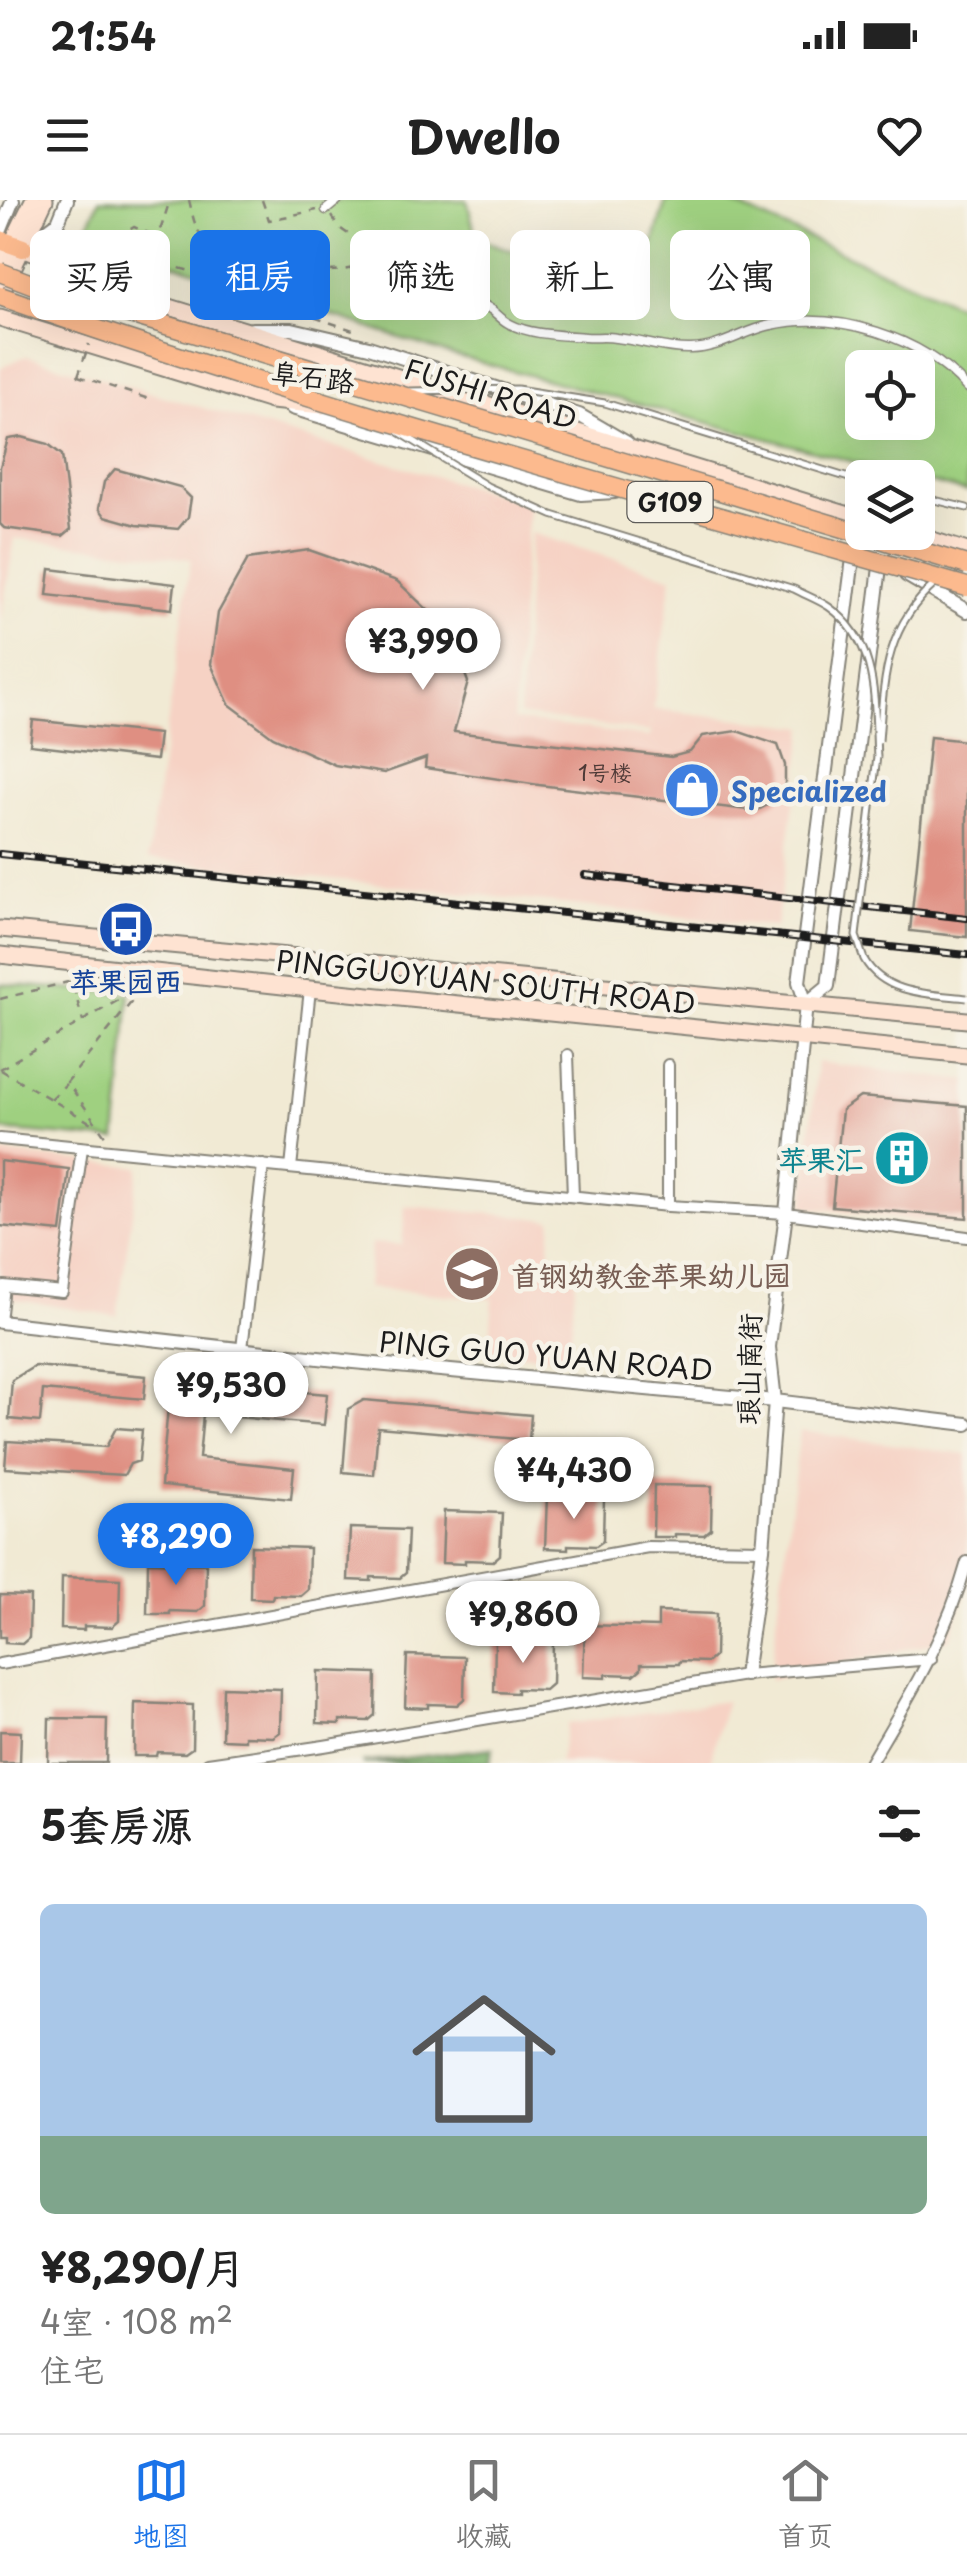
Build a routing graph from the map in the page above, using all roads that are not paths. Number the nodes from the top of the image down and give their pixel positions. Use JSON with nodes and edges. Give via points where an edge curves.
{"nodes":[{"id":1,"x":14,"y":200,"type":"edge"},
{"id":2,"x":32,"y":200,"type":"edge"},
{"id":3,"x":45,"y":200,"type":"edge"},
{"id":4,"x":68,"y":200,"type":"edge"},
{"id":5,"x":338,"y":200,"type":"edge"},
{"id":6,"x":326,"y":210,"type":"road end"},
{"id":7,"x":8,"y":241,"type":"edge"},
{"id":8,"x":0,"y":270,"type":"edge"},
{"id":9,"x":0,"y":296,"type":"edge"},
{"id":10,"x":490,"y":310,"type":"edge"},
{"id":11,"x":0,"y":318,"type":"edge"},
{"id":12,"x":967,"y":388,"type":"edge"},
{"id":13,"x":388,"y":391,"type":"junction"},
{"id":14,"x":271,"y":401,"type":"junction"},
{"id":15,"x":374,"y":416,"type":"junction"},
{"id":16,"x":845,"y":477,"type":"edge"},
{"id":17,"x":642,"y":490,"type":"junction"},
{"id":18,"x":935,"y":500,"type":"edge"},
{"id":19,"x":967,"y":508,"type":"edge"},
{"id":20,"x":845,"y":514,"type":"edge"},
{"id":21,"x":935,"y":541,"type":"edge"},
{"id":22,"x":967,"y":551,"type":"edge"},
{"id":23,"x":853,"y":558,"type":"junction"},
{"id":24,"x":964,"y":565,"type":"edge"},
{"id":25,"x":880,"y":566,"type":"junction"},
{"id":26,"x":947,"y":573,"type":"dead end"},
{"id":27,"x":906,"y":575,"type":"junction"},
{"id":28,"x":967,"y":590,"type":"edge"},
{"id":29,"x":967,"y":611,"type":"edge"},
{"id":30,"x":877,"y":758,"type":"junction"},
{"id":31,"x":0,"y":929,"type":"edge"},
{"id":32,"x":0,"y":955,"type":"edge"},
{"id":33,"x":310,"y":988,"type":"junction"},
{"id":34,"x":967,"y":998,"type":"edge"},
{"id":35,"x":806,"y":1004,"type":"junction"},
{"id":36,"x":967,"y":1020,"type":"edge"},
{"id":37,"x":802,"y":1038,"type":"junction"},
{"id":38,"x":967,"y":1054,"type":"edge"},
{"id":39,"x":568,"y":1055,"type":"dead end"},
{"id":40,"x":668,"y":1064,"type":"dead end"},
{"id":41,"x":0,"y":1139,"type":"edge"},
{"id":42,"x":82,"y":1148,"type":"junction"},
{"id":43,"x":263,"y":1166,"type":"junction"},
{"id":44,"x":291,"y":1168,"type":"junction"},
{"id":45,"x":574,"y":1196,"type":"junction"},
{"id":46,"x":668,"y":1206,"type":"junction"},
{"id":47,"x":786,"y":1214,"type":"junction"},
{"id":48,"x":967,"y":1238,"type":"edge"},
{"id":49,"x":0,"y":1322,"type":"edge"},
{"id":50,"x":242,"y":1349,"type":"junction"},
{"id":51,"x":775,"y":1402,"type":"junction"},
{"id":52,"x":967,"y":1424,"type":"edge"},
{"id":53,"x":763,"y":1549,"type":"junction"},
{"id":54,"x":967,"y":1562,"type":"edge"},
{"id":55,"x":931,"y":1660,"type":"junction"},
{"id":56,"x":0,"y":1664,"type":"edge"},
{"id":57,"x":744,"y":1675,"type":"junction"},
{"id":58,"x":208,"y":1763,"type":"edge"},
{"id":59,"x":870,"y":1763,"type":"edge"}],
"edges":[{"from":1,"to":7,"type":"street"},
{"from":2,"to":7,"type":"main road"},
{"from":3,"to":7,"type":"main road"},
{"from":4,"to":7,"type":"street","via":[[58,222]]},
{"from":5,"to":6,"type":"street"},
{"from":7,"to":8,"type":"main road"},
{"from":7,"to":9,"type":"main road"},
{"from":7,"to":20,"type":"main road","name":"阜石路","via":[[163,305]]},
{"from":8,"to":13,"type":"highway","name":"FUSHI ROAD","number":"G109","bridge":true},
{"from":9,"to":15,"type":"highway","name":"FUSHI ROAD","number":"G109","bridge":true},
{"from":10,"to":12,"type":"street","via":[[532,331],[677,349],[716,347],[772,325],[855,324],[922,352]]},
{"from":11,"to":14,"type":"main road","name":"阜石路"},
{"from":13,"to":16,"type":"lane","bridge":true,"via":[[517,388],[561,394]]},
{"from":13,"to":24,"type":"highway","name":"FUSHI ROAD","number":"G109","bridge":true},
{"from":14,"to":17,"type":"main road","name":"阜石路","via":[[390,412]]},
{"from":14,"to":17,"type":"street","via":[[581,494]]},
{"from":15,"to":28,"type":"highway","name":"FUSHI ROAD","number":"G109","bridge":true},
{"from":15,"to":30,"type":"lane","bridge":true,"via":[[454,468],[552,514],[794,590],[830,608],[859,638],[872,674]]},
{"from":17,"to":23,"type":"main road","name":"阜石路"},
{"from":18,"to":19,"type":"lane"},
{"from":21,"to":22,"type":"main road"},
{"from":23,"to":25,"type":"main road","name":"阜石路"},
{"from":23,"to":35,"type":"street","via":[[799,982]]},
{"from":25,"to":27,"type":"main road","name":"阜石路"},
{"from":25,"to":35,"type":"street","via":[[828,986]]},
{"from":26,"to":30,"type":"lane","bridge":true,"via":[[901,624],[886,668]]},
{"from":27,"to":28,"type":"main road","name":"阜石路"},
{"from":27,"to":29,"type":"street","name":"阜石路"},
{"from":30,"to":34,"type":"lane","bridge":true,"via":[[856,936],[864,958],[904,990]]},
{"from":31,"to":35,"type":"main road","name":"PINGGUOYUAN SOUTH ROAD"},
{"from":32,"to":33,"type":"main road","name":"PINGGUOYUAN SOUTH ROAD"},
{"from":33,"to":37,"type":"main road","name":"PINGGUOYUAN SOUTH ROAD"},
{"from":33,"to":44,"type":"street"},
{"from":35,"to":36,"type":"main road","name":"PINGGUOYUAN SOUTH ROAD"},
{"from":35,"to":37,"type":"street","name":"琅山南街"},
{"from":37,"to":38,"type":"main road","name":"PINGGUOYUAN SOUTH ROAD"},
{"from":37,"to":47,"type":"street","name":"琅山南街"},
{"from":39,"to":45,"type":"street"},
{"from":40,"to":46,"type":"street"},
{"from":41,"to":42,"type":"street"},
{"from":42,"to":43,"type":"street"},
{"from":42,"to":49,"type":"street","via":[[62,1292],[4,1286]]},
{"from":43,"to":44,"type":"street"},
{"from":43,"to":50,"type":"street"},
{"from":44,"to":45,"type":"street"},
{"from":45,"to":46,"type":"street"},
{"from":46,"to":47,"type":"street"},
{"from":47,"to":48,"type":"street"},
{"from":47,"to":51,"type":"street","name":"琅山南街","via":[[769,1347]]},
{"from":49,"to":50,"type":"street","name":"PING GUO YUAN ROAD"},
{"from":50,"to":51,"type":"street","name":"PING GUO YUAN ROAD"},
{"from":51,"to":52,"type":"street","name":"PING GUO YUAN ROAD"},
{"from":51,"to":53,"type":"street","name":"琅山南街"},
{"from":53,"to":56,"type":"street","via":[[648,1547]]},
{"from":53,"to":57,"type":"street","name":"琅山南街"},
{"from":54,"to":55,"type":"street"},
{"from":55,"to":57,"type":"street"},
{"from":55,"to":59,"type":"street"},
{"from":57,"to":58,"type":"street"}]}
